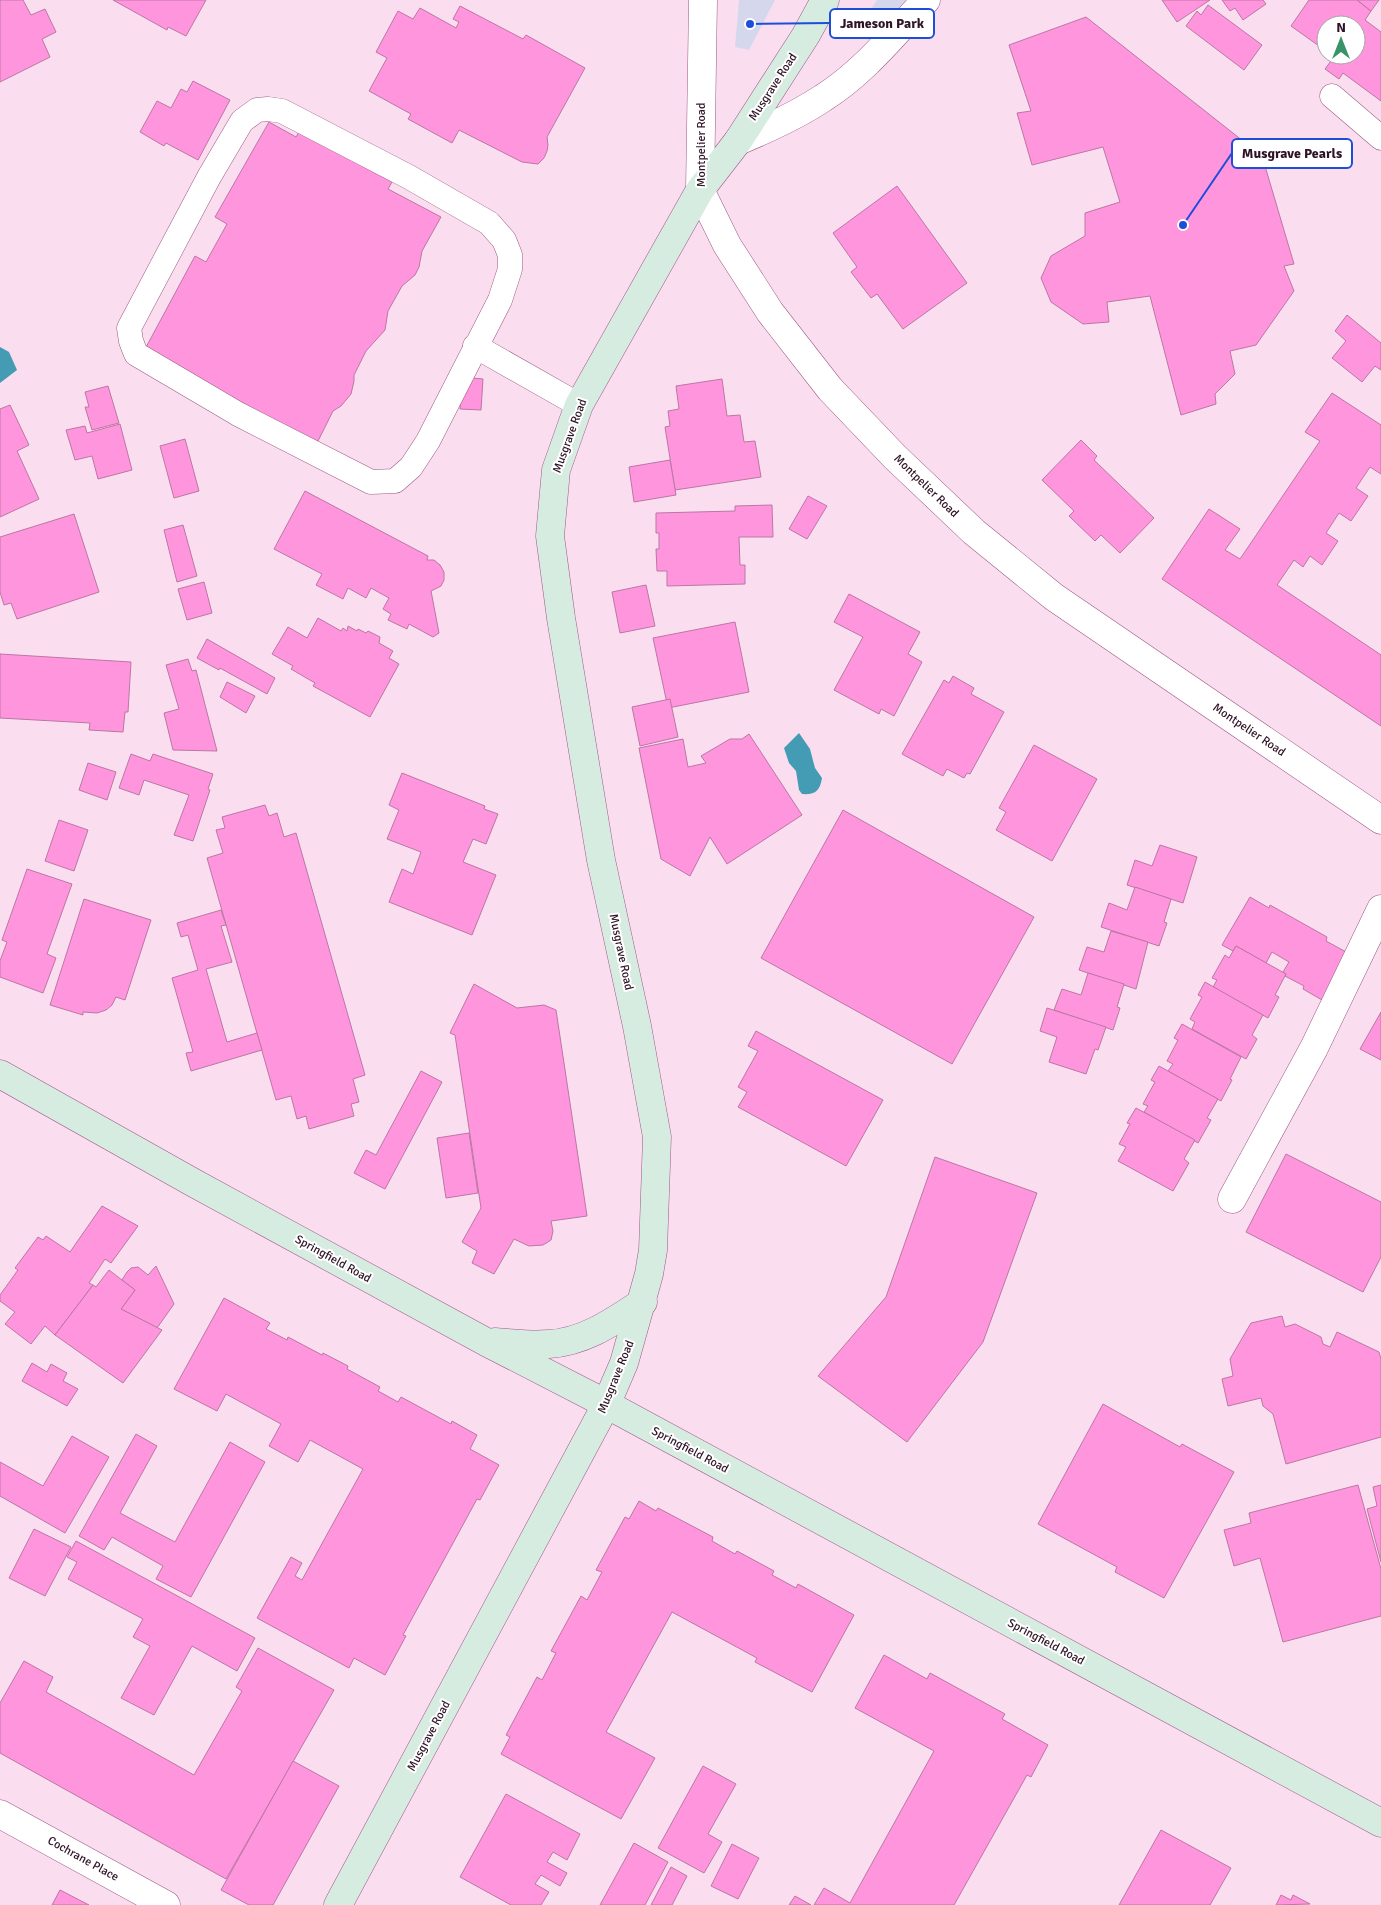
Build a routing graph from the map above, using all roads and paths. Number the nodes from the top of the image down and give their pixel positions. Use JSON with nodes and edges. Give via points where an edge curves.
{"nodes":[{"id":1,"x":703,"y":0,"type":"edge"},
{"id":2,"x":825,"y":0,"type":"edge"},
{"id":3,"x":926,"y":0,"type":"edge"},
{"id":4,"x":1332,"y":96,"type":"dead end"},
{"id":5,"x":1381,"y":138,"type":"edge"},
{"id":6,"x":738,"y":141,"type":"junction"},
{"id":7,"x":700,"y":190,"type":"junction"},
{"id":8,"x":475,"y":346,"type":"junction"},
{"id":9,"x":579,"y":405,"type":"junction"},
{"id":10,"x":1381,"y":820,"type":"edge"},
{"id":11,"x":1381,"y":909,"type":"edge"},
{"id":12,"x":0,"y":1074,"type":"edge"},
{"id":13,"x":1232,"y":1200,"type":"dead end"},
{"id":14,"x":643,"y":1302,"type":"junction"},
{"id":15,"x":486,"y":1342,"type":"junction"},
{"id":16,"x":606,"y":1405,"type":"junction"},
{"id":17,"x":0,"y":1814,"type":"edge"},
{"id":18,"x":1381,"y":1823,"type":"edge"},
{"id":19,"x":166,"y":1905,"type":"edge"},
{"id":20,"x":338,"y":1905,"type":"edge"}],
"edges":[{"from":1,"to":7,"type":"street","name":"Montpelier Road"},
{"from":2,"to":6,"type":"street","name":"Musgrave Road"},
{"from":3,"to":6,"type":"street","via":[[866,64],[825,98],[776,126]]},
{"from":4,"to":5,"type":"lane"},
{"from":6,"to":7,"type":"street","name":"Musgrave Road"},
{"from":7,"to":9,"type":"street","name":"Musgrave Road"},
{"from":7,"to":10,"type":"street","name":"Montpelier Road","via":[[727,245],[770,312],[830,389],[974,532],[1054,597]]},
{"from":8,"to":8,"type":"lane","via":[[500,300],[510,269],[510,255],[504,240],[489,223],[409,177],[282,111],[268,108],[257,110],[242,121],[129,328],[136,354],[149,363],[238,414],[372,482],[395,481],[411,467],[428,441]]},
{"from":8,"to":9,"type":"lane"},
{"from":9,"to":14,"type":"street","name":"Musgrave Road","via":[[556,470],[550,536],[601,860],[657,1137],[653,1250]]},
{"from":11,"to":13,"type":"street","via":[[1314,1048]]},
{"from":12,"to":15,"type":"street","name":"Springfield Road"},
{"from":14,"to":15,"type":"street","via":[[574,1340],[548,1344]]},
{"from":14,"to":16,"type":"street","name":"Musgrave Road","via":[[624,1363]]},
{"from":15,"to":16,"type":"street","name":"Springfield Road"},
{"from":16,"to":18,"type":"street","name":"Springfield Road"},
{"from":16,"to":20,"type":"street","name":"Musgrave Road"},
{"from":17,"to":19,"type":"street","name":"Cochrane Place"}]}
